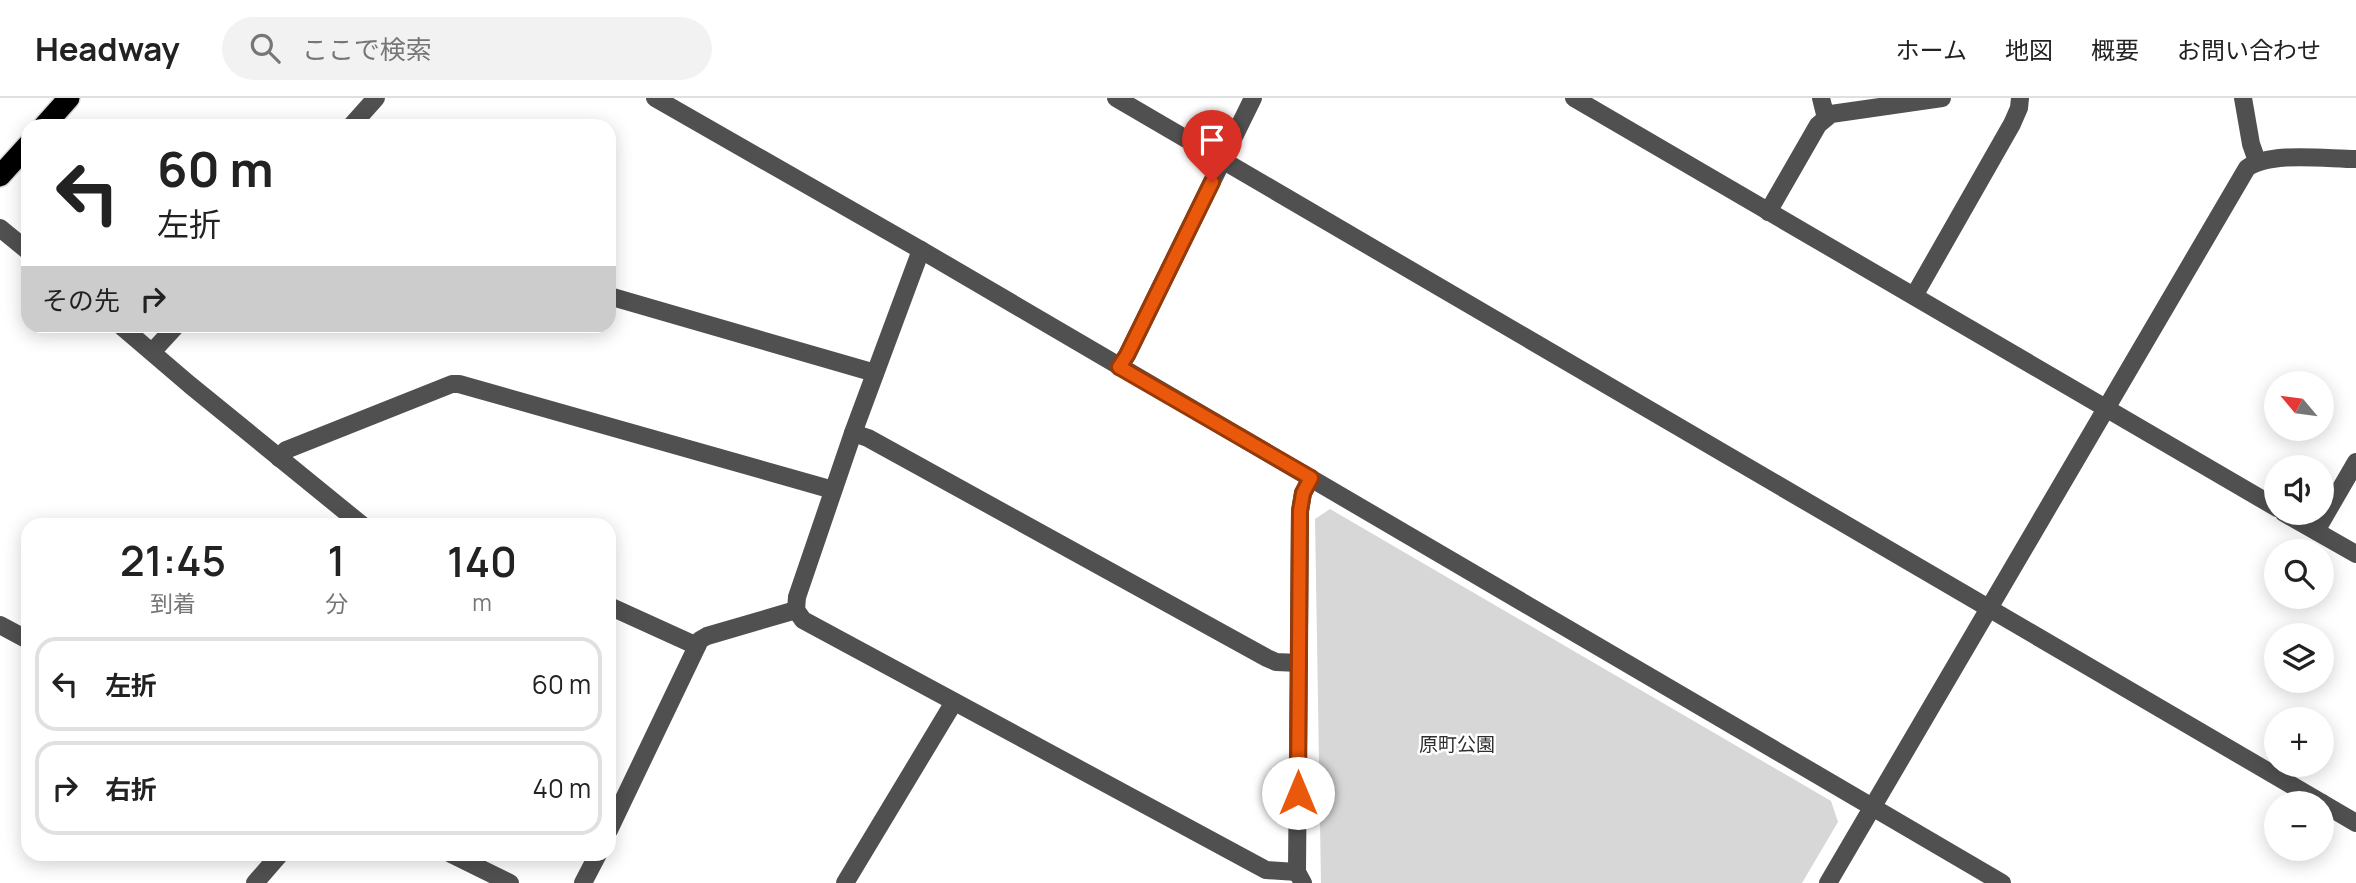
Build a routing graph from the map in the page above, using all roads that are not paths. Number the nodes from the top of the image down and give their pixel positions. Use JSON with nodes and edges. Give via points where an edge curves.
{"nodes":[{"id":1,"x":69,"y":98,"type":"edge"},
{"id":2,"x":376,"y":98,"type":"edge"},
{"id":3,"x":655,"y":98,"type":"edge"},
{"id":4,"x":1115,"y":98,"type":"edge"},
{"id":5,"x":1253,"y":98,"type":"edge"},
{"id":6,"x":1574,"y":98,"type":"edge"},
{"id":7,"x":1821,"y":98,"type":"edge"},
{"id":8,"x":1942,"y":98,"type":"edge"},
{"id":9,"x":2020,"y":98,"type":"edge"},
{"id":10,"x":2243,"y":98,"type":"edge"},
{"id":11,"x":1826,"y":118,"type":"junction"},
{"id":12,"x":50,"y":119,"type":"edge"},
{"id":13,"x":357,"y":119,"type":"edge"},
{"id":14,"x":21,"y":153,"type":"edge"},
{"id":15,"x":2356,"y":159,"type":"edge"},
{"id":16,"x":1222,"y":160,"type":"junction"},
{"id":17,"x":2257,"y":161,"type":"junction"},
{"id":18,"x":0,"y":176,"type":"edge"},
{"id":19,"x":1768,"y":212,"type":"junction"},
{"id":20,"x":0,"y":228,"type":"edge"},
{"id":21,"x":21,"y":245,"type":"edge"},
{"id":22,"x":921,"y":250,"type":"junction"},
{"id":23,"x":1914,"y":296,"type":"junction"},
{"id":24,"x":616,"y":298,"type":"edge"},
{"id":25,"x":130,"y":333,"type":"edge"},
{"id":26,"x":170,"y":333,"type":"edge"},
{"id":27,"x":153,"y":351,"type":"junction"},
{"id":28,"x":1119,"y":367,"type":"junction"},
{"id":29,"x":874,"y":373,"type":"junction"},
{"id":30,"x":2106,"y":410,"type":"junction"},
{"id":31,"x":853,"y":433,"type":"junction"},
{"id":32,"x":279,"y":458,"type":"junction"},
{"id":33,"x":2356,"y":463,"type":"edge"},
{"id":34,"x":1311,"y":478,"type":"junction"},
{"id":35,"x":833,"y":490,"type":"junction"},
{"id":36,"x":2264,"y":501,"type":"edge"},
{"id":37,"x":353,"y":518,"type":"edge"},
{"id":38,"x":2305,"y":525,"type":"edge"},
{"id":39,"x":2316,"y":531,"type":"junction"},
{"id":40,"x":2356,"y":554,"type":"edge"},
{"id":41,"x":1989,"y":608,"type":"junction"},
{"id":42,"x":616,"y":609,"type":"edge"},
{"id":43,"x":796,"y":610,"type":"junction"},
{"id":44,"x":0,"y":625,"type":"edge"},
{"id":45,"x":21,"y":636,"type":"edge"},
{"id":46,"x":697,"y":646,"type":"junction"},
{"id":47,"x":1299,"y":663,"type":"junction"},
{"id":48,"x":954,"y":702,"type":"junction"},
{"id":49,"x":2302,"y":791,"type":"edge"},
{"id":50,"x":1873,"y":807,"type":"junction"},
{"id":51,"x":2334,"y":810,"type":"edge"},
{"id":52,"x":616,"y":815,"type":"edge"},
{"id":53,"x":2356,"y":823,"type":"edge"},
{"id":54,"x":274,"y":861,"type":"edge"},
{"id":55,"x":465,"y":861,"type":"edge"},
{"id":56,"x":594,"y":861,"type":"edge"},
{"id":57,"x":1300,"y":877,"type":"edge"},
{"id":58,"x":255,"y":883,"type":"edge"},
{"id":59,"x":510,"y":883,"type":"edge"},
{"id":60,"x":583,"y":883,"type":"edge"},
{"id":61,"x":845,"y":883,"type":"edge"},
{"id":62,"x":1828,"y":883,"type":"edge"},
{"id":63,"x":2002,"y":883,"type":"edge"}],
"edges":[{"from":1,"to":12,"type":"highway"},
{"from":2,"to":13,"type":"street"},
{"from":3,"to":22,"type":"street"},
{"from":4,"to":16,"type":"street"},
{"from":5,"to":16,"type":"street"},
{"from":6,"to":19,"type":"street"},
{"from":7,"to":11,"type":"street"},
{"from":8,"to":11,"type":"street"},
{"from":9,"to":23,"type":"street","via":[[2012,124]]},
{"from":10,"to":17,"type":"street"},
{"from":11,"to":19,"type":"street"},
{"from":14,"to":18,"type":"highway"},
{"from":15,"to":17,"type":"street"},
{"from":16,"to":28,"type":"street"},
{"from":16,"to":41,"type":"street"},
{"from":17,"to":30,"type":"street","via":[[2247,168]]},
{"from":19,"to":23,"type":"street"},
{"from":20,"to":21,"type":"street"},
{"from":22,"to":28,"type":"street"},
{"from":22,"to":29,"type":"street"},
{"from":23,"to":30,"type":"street"},
{"from":24,"to":29,"type":"street"},
{"from":25,"to":27,"type":"street"},
{"from":26,"to":27,"type":"street"},
{"from":27,"to":32,"type":"street"},
{"from":28,"to":34,"type":"street"},
{"from":29,"to":31,"type":"street"},
{"from":30,"to":36,"type":"street"},
{"from":30,"to":41,"type":"street"},
{"from":31,"to":35,"type":"street"},
{"from":31,"to":47,"type":"street","via":[[1267,658]]},
{"from":32,"to":35,"type":"street","via":[[286,450],[459,384]]},
{"from":32,"to":37,"type":"street"},
{"from":33,"to":39,"type":"street"},
{"from":34,"to":47,"type":"street","via":[[1300,511]]},
{"from":34,"to":50,"type":"street"},
{"from":35,"to":43,"type":"street"},
{"from":38,"to":39,"type":"street"},
{"from":39,"to":40,"type":"street"},
{"from":41,"to":49,"type":"street"},
{"from":41,"to":50,"type":"street"},
{"from":42,"to":46,"type":"street"},
{"from":43,"to":46,"type":"street","via":[[707,636]]},
{"from":43,"to":48,"type":"street","via":[[803,621]]},
{"from":44,"to":45,"type":"street"},
{"from":46,"to":52,"type":"street"},
{"from":47,"to":57,"type":"street"},
{"from":48,"to":57,"type":"street","via":[[1266,870]]},
{"from":48,"to":61,"type":"street"},
{"from":50,"to":62,"type":"street"},
{"from":50,"to":63,"type":"street"},
{"from":51,"to":53,"type":"street"},
{"from":54,"to":58,"type":"street"},
{"from":55,"to":59,"type":"street"},
{"from":56,"to":60,"type":"street"}]}
